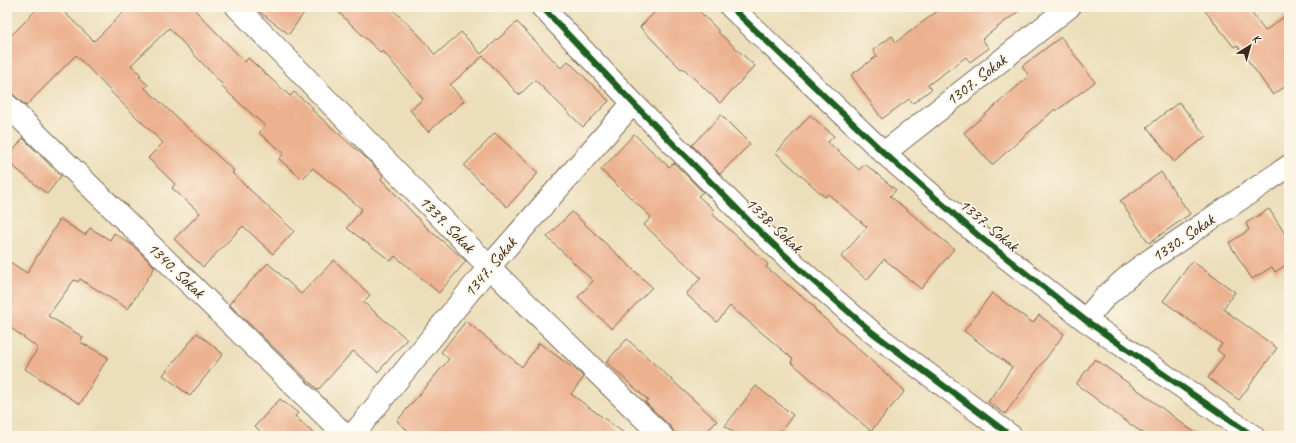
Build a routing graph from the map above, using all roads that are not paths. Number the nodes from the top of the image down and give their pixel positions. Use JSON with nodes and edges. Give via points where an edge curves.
{"nodes":[{"id":1,"x":237,"y":7,"type":"edge"},
{"id":2,"x":542,"y":7,"type":"edge"},
{"id":3,"x":731,"y":7,"type":"edge"},
{"id":4,"x":1069,"y":7,"type":"edge"},
{"id":5,"x":633,"y":103,"type":"junction"},
{"id":6,"x":7,"y":104,"type":"edge"},
{"id":7,"x":884,"y":153,"type":"junction"},
{"id":8,"x":1289,"y":166,"type":"edge"},
{"id":9,"x":490,"y":267,"type":"junction"},
{"id":10,"x":1085,"y":320,"type":"junction"},
{"id":11,"x":346,"y":436,"type":"edge"},
{"id":12,"x":352,"y":436,"type":"edge"},
{"id":13,"x":662,"y":436,"type":"edge"},
{"id":14,"x":1011,"y":436,"type":"edge"},
{"id":15,"x":1253,"y":436,"type":"edge"}],
"edges":[{"from":1,"to":9,"type":"street","name":"1339. Sokak"},
{"from":2,"to":5,"type":"street","name":"1338. Sokak"},
{"from":3,"to":7,"type":"street","name":"1337. Sokak"},
{"from":4,"to":7,"type":"street","name":"1307. Sokak"},
{"from":5,"to":9,"type":"street","name":"1347. Sokak"},
{"from":5,"to":14,"type":"street","name":"1338. Sokak","via":[[804,274],[873,333]]},
{"from":6,"to":11,"type":"street","name":"1340. Sokak"},
{"from":7,"to":10,"type":"street","name":"1337. Sokak","via":[[980,237]]},
{"from":8,"to":10,"type":"street","name":"1330. Sokak","via":[[1131,274],[1106,296]]},
{"from":9,"to":12,"type":"street","name":"1347. Sokak"},
{"from":9,"to":13,"type":"street","name":"1339. Sokak"},
{"from":10,"to":15,"type":"street","name":"1337. Sokak"}]}
